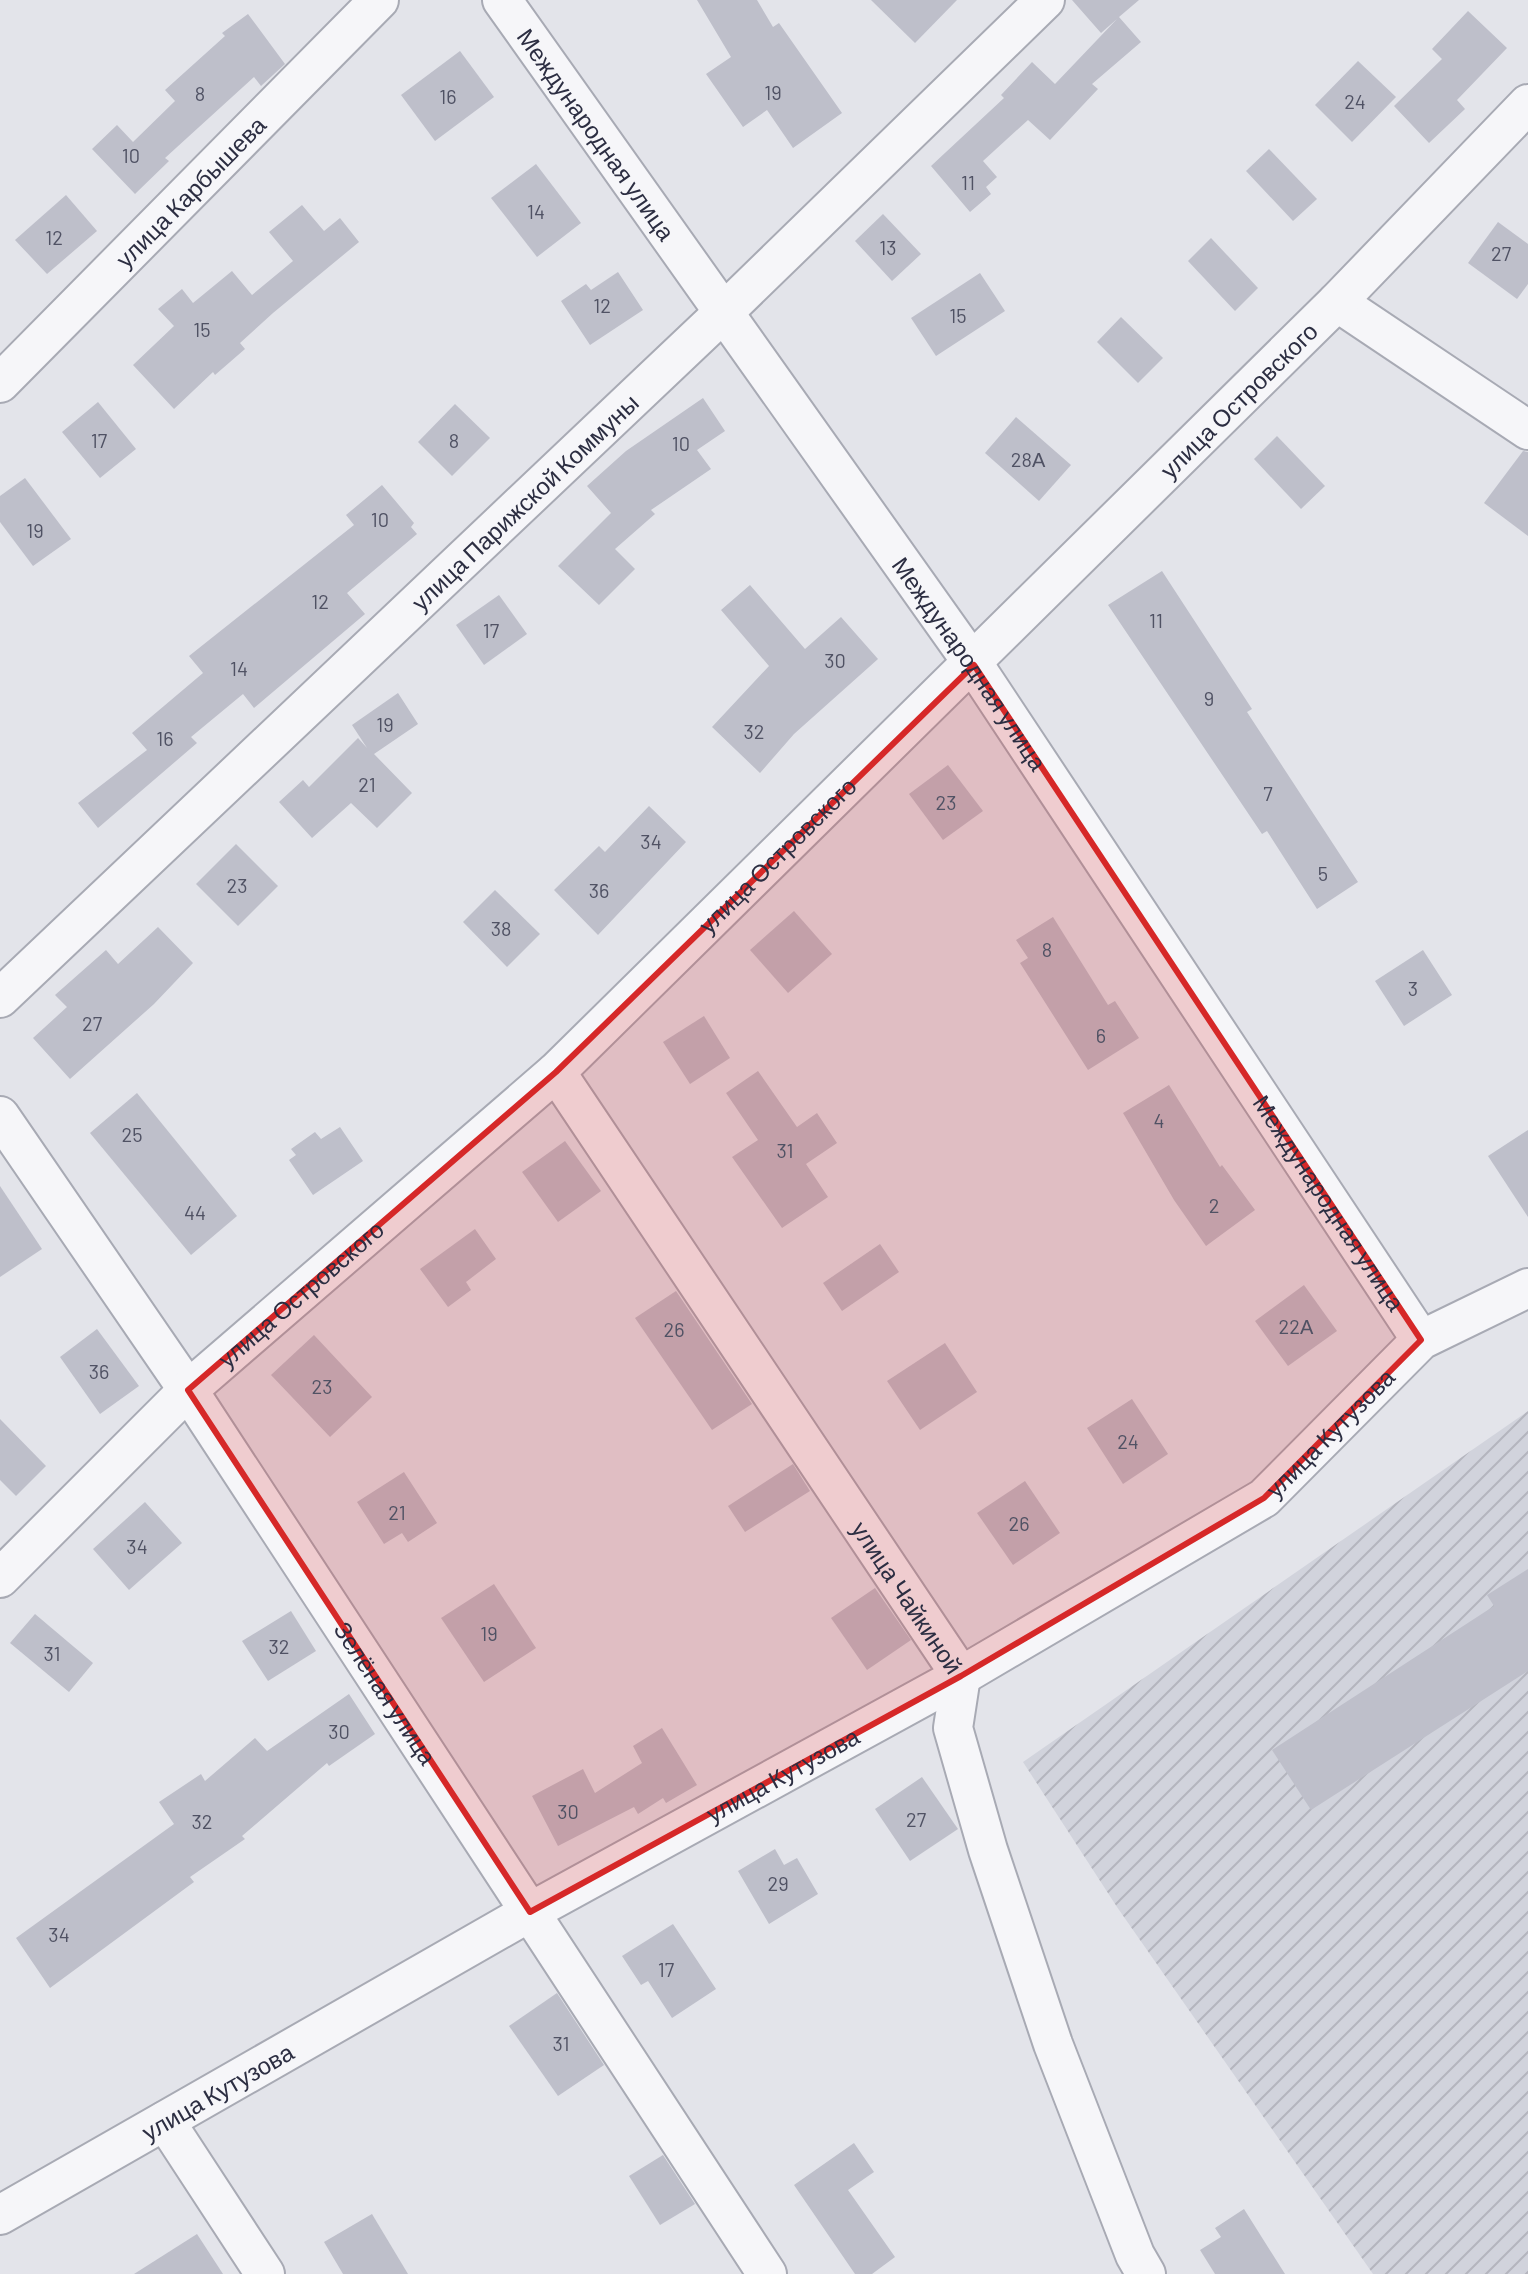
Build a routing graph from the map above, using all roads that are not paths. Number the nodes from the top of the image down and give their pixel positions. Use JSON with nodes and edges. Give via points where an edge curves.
{"nodes":[{"id":1,"x":379,"y":0,"type":"edge"},
{"id":2,"x":502,"y":0,"type":"edge"},
{"id":3,"x":1045,"y":0,"type":"edge"},
{"id":4,"x":1528,"y":104,"type":"edge"},
{"id":5,"x":1337,"y":302,"type":"junction"},
{"id":6,"x":724,"y":312,"type":"junction"},
{"id":7,"x":0,"y":383,"type":"edge"},
{"id":8,"x":1528,"y":430,"type":"edge"},
{"id":9,"x":974,"y":665,"type":"junction"},
{"id":10,"x":0,"y":998,"type":"edge"},
{"id":11,"x":556,"y":1072,"type":"junction"},
{"id":12,"x":0,"y":1116,"type":"edge"},
{"id":13,"x":1528,"y":1288,"type":"edge"},
{"id":14,"x":1421,"y":1340,"type":"junction"},
{"id":15,"x":188,"y":1390,"type":"junction"},
{"id":16,"x":0,"y":1578,"type":"edge"},
{"id":17,"x":961,"y":1676,"type":"junction"},
{"id":18,"x":530,"y":1912,"type":"junction"},
{"id":19,"x":165,"y":2121,"type":"junction"},
{"id":20,"x":0,"y":2215,"type":"edge"},
{"id":21,"x":265,"y":2274,"type":"edge"},
{"id":22,"x":767,"y":2274,"type":"edge"},
{"id":23,"x":1146,"y":2274,"type":"edge"}],
"edges":[{"from":1,"to":7,"type":"street","name":"улица Карбышева"},
{"from":2,"to":6,"type":"street","name":"Международная улица"},
{"from":3,"to":6,"type":"street","name":"улица Парижской Коммуны"},
{"from":4,"to":5,"type":"street","name":"улица Островского"},
{"from":5,"to":8,"type":"street"},
{"from":5,"to":9,"type":"street","name":"улица Островского"},
{"from":6,"to":9,"type":"street","name":"Международная улица"},
{"from":6,"to":10,"type":"street","name":"улица Парижской Коммуны"},
{"from":9,"to":11,"type":"street","name":"улица Островского"},
{"from":9,"to":14,"type":"street","name":"Международная улица"},
{"from":11,"to":15,"type":"street","name":"улица Островского"},
{"from":11,"to":17,"type":"street","name":"улица Чайкиной"},
{"from":12,"to":15,"type":"street","name":"Зелёная улица"},
{"from":13,"to":14,"type":"street","name":"улица Кутузова"},
{"from":14,"to":17,"type":"street","name":"улица Кутузова","via":[[1264,1498]]},
{"from":15,"to":16,"type":"street","name":"улица Островского"},
{"from":15,"to":18,"type":"street","name":"Зелёная улица"},
{"from":17,"to":18,"type":"street","name":"улица Кутузова"},
{"from":17,"to":23,"type":"street","name":"улица Чайкиной","via":[[953,1728],[988,1850],[1053,2044]]},
{"from":18,"to":19,"type":"street","name":"улица Кутузова"},
{"from":18,"to":22,"type":"street","name":"Зелёная улица"},
{"from":19,"to":20,"type":"street","name":"улица Кутузова"},
{"from":19,"to":21,"type":"street"}]}
